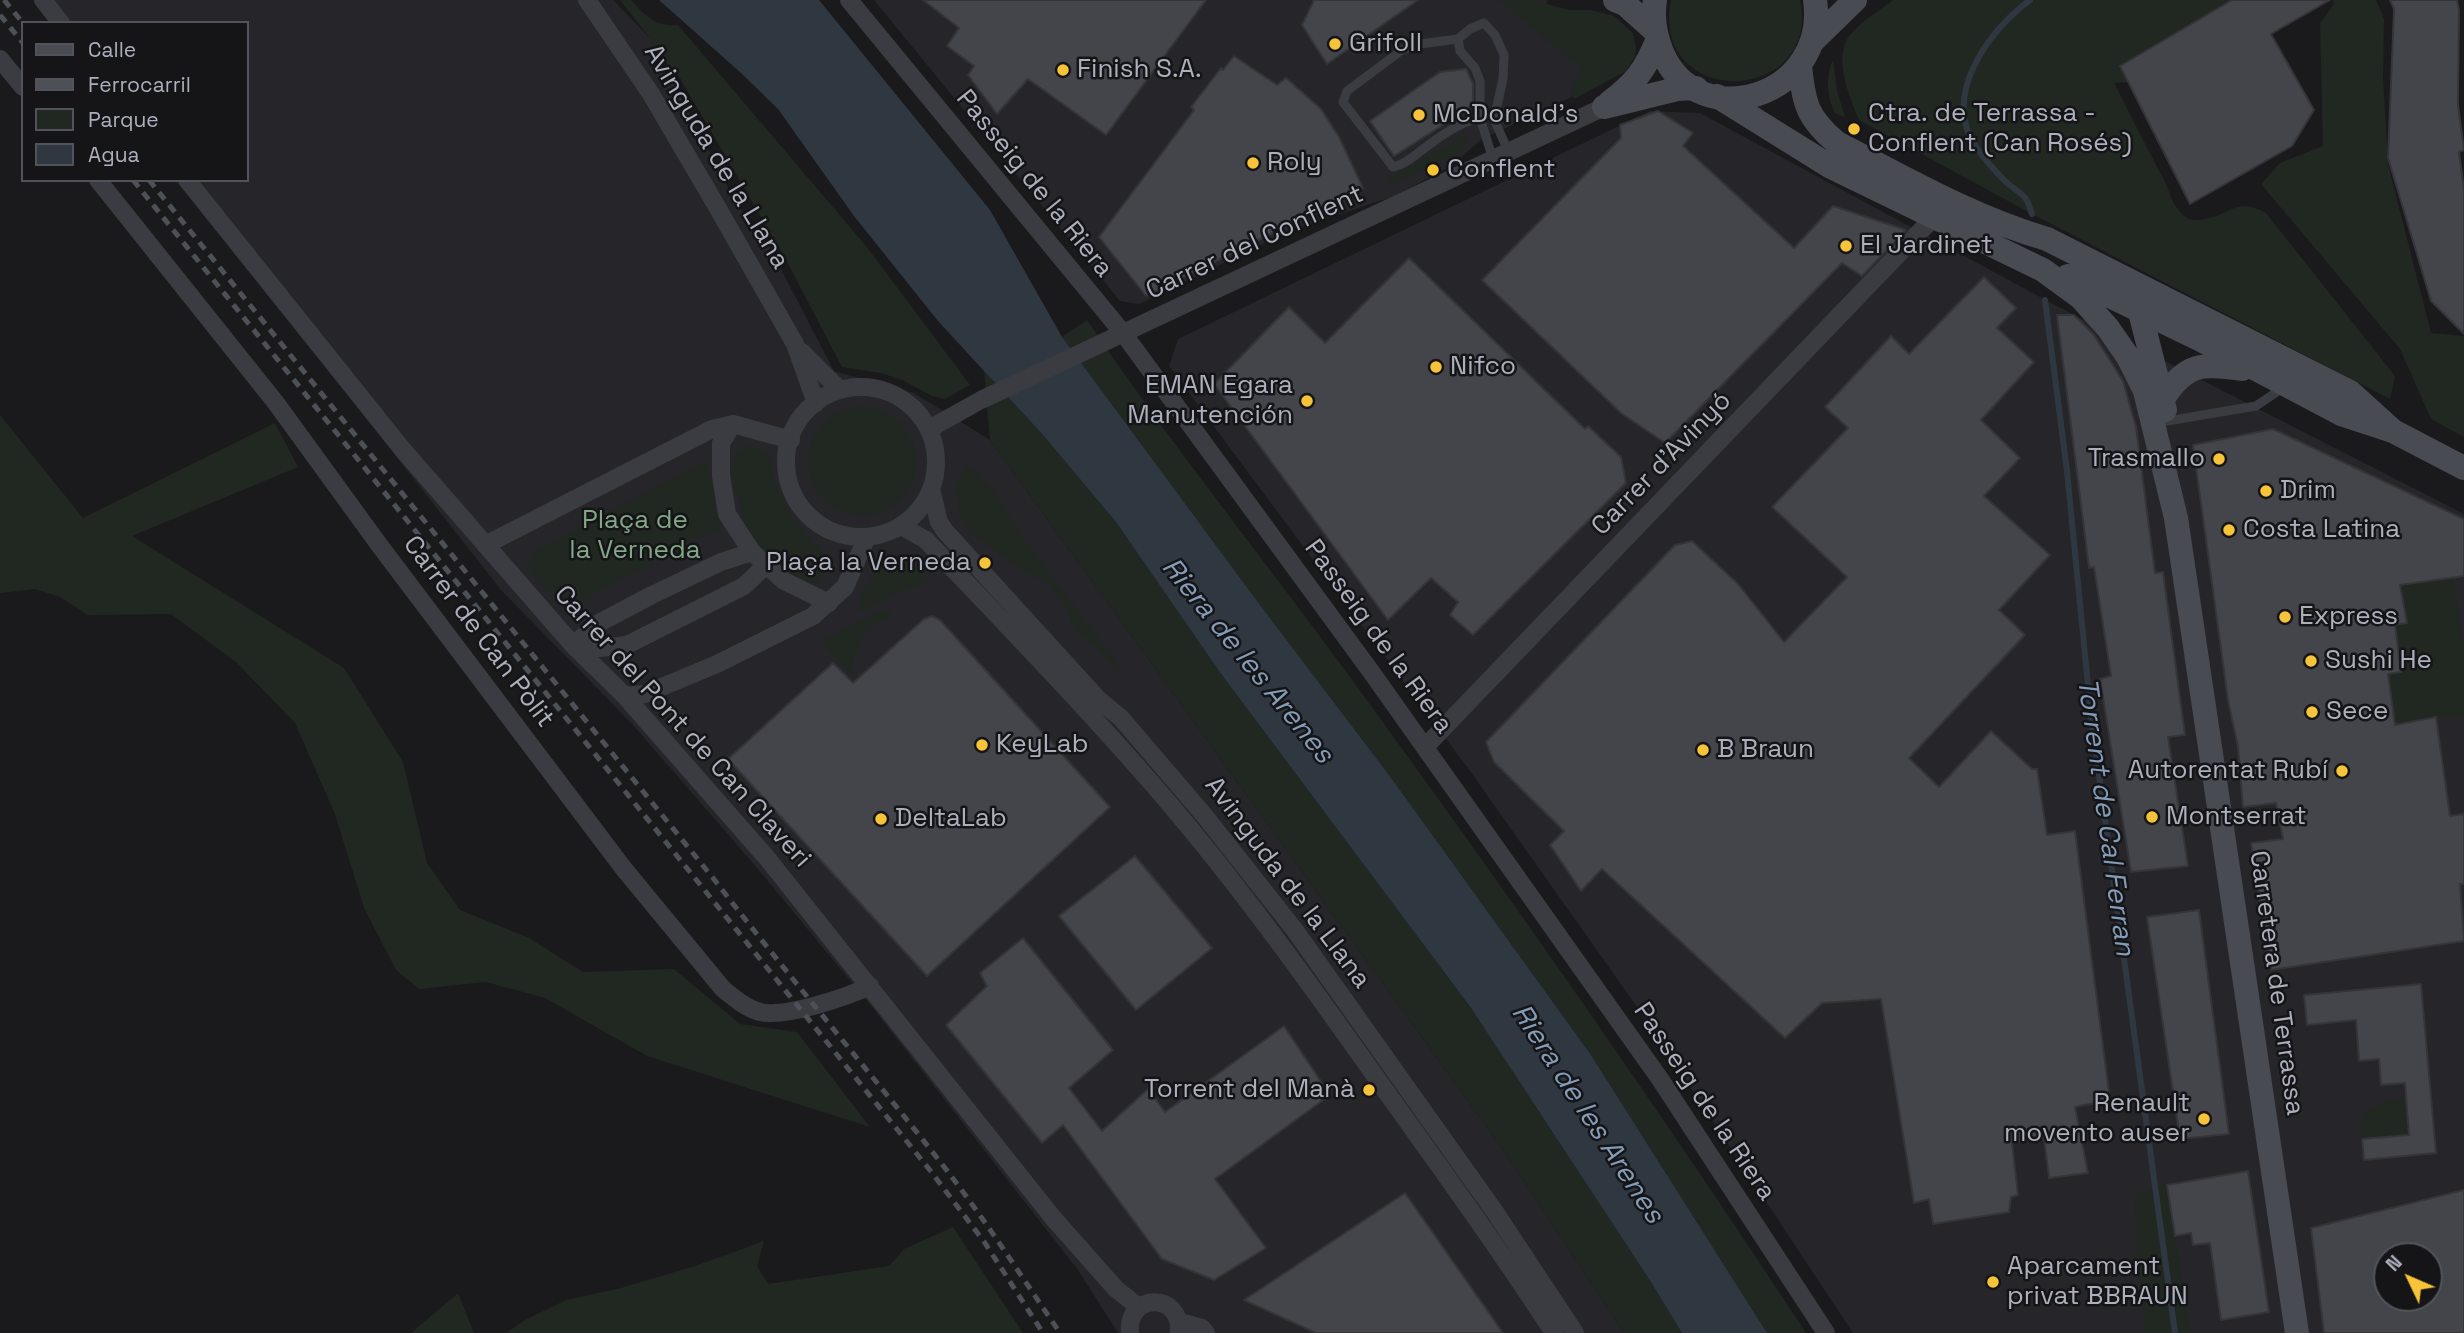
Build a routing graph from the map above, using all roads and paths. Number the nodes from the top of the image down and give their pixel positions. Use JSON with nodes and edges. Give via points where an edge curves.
{"nodes":[{"id":1,"x":43,"y":0,"type":"edge"},
{"id":2,"x":587,"y":0,"type":"edge"},
{"id":3,"x":849,"y":0,"type":"edge"},
{"id":4,"x":1615,"y":0,"type":"edge"},
{"id":5,"x":1655,"y":0,"type":"edge"},
{"id":6,"x":1815,"y":0,"type":"edge"},
{"id":7,"x":1855,"y":0,"type":"edge"},
{"id":8,"x":59,"y":21,"type":"edge"},
{"id":9,"x":1656,"y":36,"type":"junction"},
{"id":10,"x":1458,"y":39,"type":"junction"},
{"id":11,"x":1812,"y":42,"type":"junction"},
{"id":12,"x":0,"y":59,"type":"edge"},
{"id":13,"x":1800,"y":66,"type":"junction"},
{"id":14,"x":21,"y":85,"type":"edge"},
{"id":15,"x":1706,"y":92,"type":"junction"},
{"id":16,"x":1604,"y":107,"type":"junction"},
{"id":17,"x":1480,"y":118,"type":"junction"},
{"id":18,"x":1501,"y":157,"type":"junction"},
{"id":19,"x":100,"y":182,"type":"edge"},
{"id":20,"x":189,"y":182,"type":"edge"},
{"id":21,"x":1934,"y":217,"type":"junction"},
{"id":22,"x":2013,"y":229,"type":"junction"},
{"id":23,"x":2043,"y":270,"type":"junction"},
{"id":24,"x":2140,"y":312,"type":"junction"},
{"id":25,"x":1123,"y":333,"type":"junction"},
{"id":26,"x":795,"y":344,"type":"junction"},
{"id":27,"x":2257,"y":371,"type":"junction"},
{"id":28,"x":2286,"y":386,"type":"junction"},
{"id":29,"x":840,"y":390,"type":"junction"},
{"id":30,"x":816,"y":403,"type":"junction"},
{"id":31,"x":2165,"y":410,"type":"junction"},
{"id":32,"x":733,"y":424,"type":"junction"},
{"id":33,"x":929,"y":429,"type":"junction"},
{"id":34,"x":2393,"y":431,"type":"junction"},
{"id":35,"x":791,"y":440,"type":"junction"},
{"id":36,"x":2464,"y":468,"type":"edge"},
{"id":37,"x":932,"y":489,"type":"junction"},
{"id":38,"x":2176,"y":518,"type":"junction"},
{"id":39,"x":901,"y":526,"type":"junction"},
{"id":40,"x":867,"y":537,"type":"junction"},
{"id":41,"x":485,"y":545,"type":"junction"},
{"id":42,"x":752,"y":552,"type":"junction"},
{"id":43,"x":766,"y":565,"type":"junction"},
{"id":44,"x":828,"y":603,"type":"junction"},
{"id":45,"x":573,"y":646,"type":"junction"},
{"id":46,"x":625,"y":696,"type":"junction"},
{"id":47,"x":1426,"y":746,"type":"junction"},
{"id":48,"x":870,"y":986,"type":"junction"},
{"id":49,"x":1139,"y":1307,"type":"junction"},
{"id":50,"x":1180,"y":1327,"type":"edge"},
{"id":51,"x":1130,"y":1333,"type":"edge"},
{"id":52,"x":1206,"y":1333,"type":"edge"},
{"id":53,"x":1554,"y":1333,"type":"edge"},
{"id":54,"x":1576,"y":1333,"type":"edge"},
{"id":55,"x":1826,"y":1333,"type":"edge"},
{"id":56,"x":2297,"y":1333,"type":"edge"}],
"edges":[{"from":1,"to":8,"type":"street"},
{"from":2,"to":26,"type":"street","name":"Avinguda de la Llana","via":[[651,93]]},
{"from":3,"to":25,"type":"street","name":"Passeig de la Riera"},
{"from":4,"to":9,"type":"main road","via":[[1625,4]]},
{"from":5,"to":9,"type":"main road"},
{"from":6,"to":11,"type":"main road"},
{"from":7,"to":11,"type":"main road"},
{"from":9,"to":15,"type":"main road","via":[[1673,70]]},
{"from":9,"to":16,"type":"main road","via":[[1643,71]]},
{"from":10,"to":17,"type":"lane","via":[[1460,51],[1480,81]]},
{"from":10,"to":17,"type":"lane","via":[[1402,50],[1347,91],[1343,102],[1393,167],[1464,122]]},
{"from":10,"to":18,"type":"lane","via":[[1484,23],[1504,55],[1494,119]]},
{"from":11,"to":13,"type":"main road"},
{"from":12,"to":14,"type":"street"},
{"from":13,"to":15,"type":"main road","via":[[1760,94],[1739,98]]},
{"from":13,"to":22,"type":"main road","via":[[1807,109],[1821,130],[1838,143]]},
{"from":15,"to":16,"type":"main road","via":[[1677,89]]},
{"from":15,"to":21,"type":"main road","via":[[1831,167]]},
{"from":16,"to":18,"type":"street","name":"Carrer del Conflent"},
{"from":17,"to":18,"type":"lane"},
{"from":18,"to":25,"type":"street","name":"Carrer del Conflent"},
{"from":19,"to":48,"type":"street","name":"Carrer de Can Pòlit","via":[[276,403],[624,869],[723,989],[761,1012],[775,1012],[853,995]]},
{"from":20,"to":41,"type":"street","name":"Carrer del Pont de Can Claveri","via":[[402,450]]},
{"from":21,"to":23,"type":"main road"},
{"from":21,"to":47,"type":"street","name":"Carrer d'Avinyó"},
{"from":22,"to":24,"type":"main road","via":[[2040,249],[2121,291]]},
{"from":22,"to":34,"type":"main road","via":[[2047,239],[2350,392]]},
{"from":23,"to":24,"type":"main road","via":[[2065,275]]},
{"from":23,"to":38,"type":"main road","via":[[2092,309],[2128,356],[2145,391]]},
{"from":24,"to":27,"type":"main road"},
{"from":24,"to":31,"type":"main road"},
{"from":25,"to":33,"type":"street","name":"Carrer del Conflent"},
{"from":25,"to":47,"type":"street","name":"Passeig de la Riera"},
{"from":26,"to":29,"type":"street","name":"Avinguda de la Llana"},
{"from":26,"to":30,"type":"street","name":"Avinguda de la Llana"},
{"from":27,"to":28,"type":"main road"},
{"from":27,"to":31,"type":"main road","via":[[2205,365],[2189,369],[2173,382]]},
{"from":28,"to":31,"type":"lane","via":[[2256,406]]},
{"from":28,"to":34,"type":"main road","via":[[2341,414]]},
{"from":29,"to":30,"type":"street"},
{"from":29,"to":33,"type":"street","via":[[866,387],[891,393],[913,408]]},
{"from":30,"to":35,"type":"street","via":[[796,426]]},
{"from":31,"to":38,"type":"main road"},
{"from":32,"to":35,"type":"street"},
{"from":32,"to":41,"type":"street","via":[[712,429]]},
{"from":32,"to":42,"type":"street","via":[[722,443],[721,476],[727,514]]},
{"from":33,"to":37,"type":"street","via":[[936,464]]},
{"from":34,"to":36,"type":"main road"},
{"from":35,"to":40,"type":"street","via":[[786,463],[797,503],[830,531]]},
{"from":37,"to":39,"type":"street","via":[[920,509]]},
{"from":37,"to":54,"type":"street","name":"Avinguda de la Llana","via":[[945,531],[1098,700],[1121,718],[1294,929]]},
{"from":38,"to":56,"type":"main road","name":"Carretera de Terrassa"},
{"from":39,"to":40,"type":"street"},
{"from":39,"to":53,"type":"street","name":"Avinguda de la Llana","via":[[926,540],[1174,809],[1334,1018]]},
{"from":40,"to":44,"type":"street","via":[[845,587]]},
{"from":41,"to":45,"type":"street","name":"Carrer del Pont de Can Claveri"},
{"from":42,"to":43,"type":"street"},
{"from":42,"to":45,"type":"street","via":[[652,594],[599,623]]},
{"from":43,"to":44,"type":"street","via":[[783,581]]},
{"from":43,"to":45,"type":"street","via":[[744,586],[627,645]]},
{"from":44,"to":46,"type":"street","via":[[813,616],[717,664],[645,694]]},
{"from":45,"to":46,"type":"street","name":"Carrer del Pont de Can Claveri"},
{"from":46,"to":48,"type":"street","name":"Carrer del Pont de Can Claveri","via":[[768,858]]},
{"from":47,"to":55,"type":"street","name":"Passeig de la Riera","via":[[1660,1079]]},
{"from":48,"to":49,"type":"street","name":"Carrer del Pont de Can Claveri","via":[[1054,1219],[1116,1289]]},
{"from":49,"to":50,"type":"street","via":[[1161,1303],[1173,1310]]},
{"from":49,"to":51,"type":"street","via":[[1130,1319]]},
{"from":50,"to":52,"type":"street","via":[[1202,1328]]}]}
